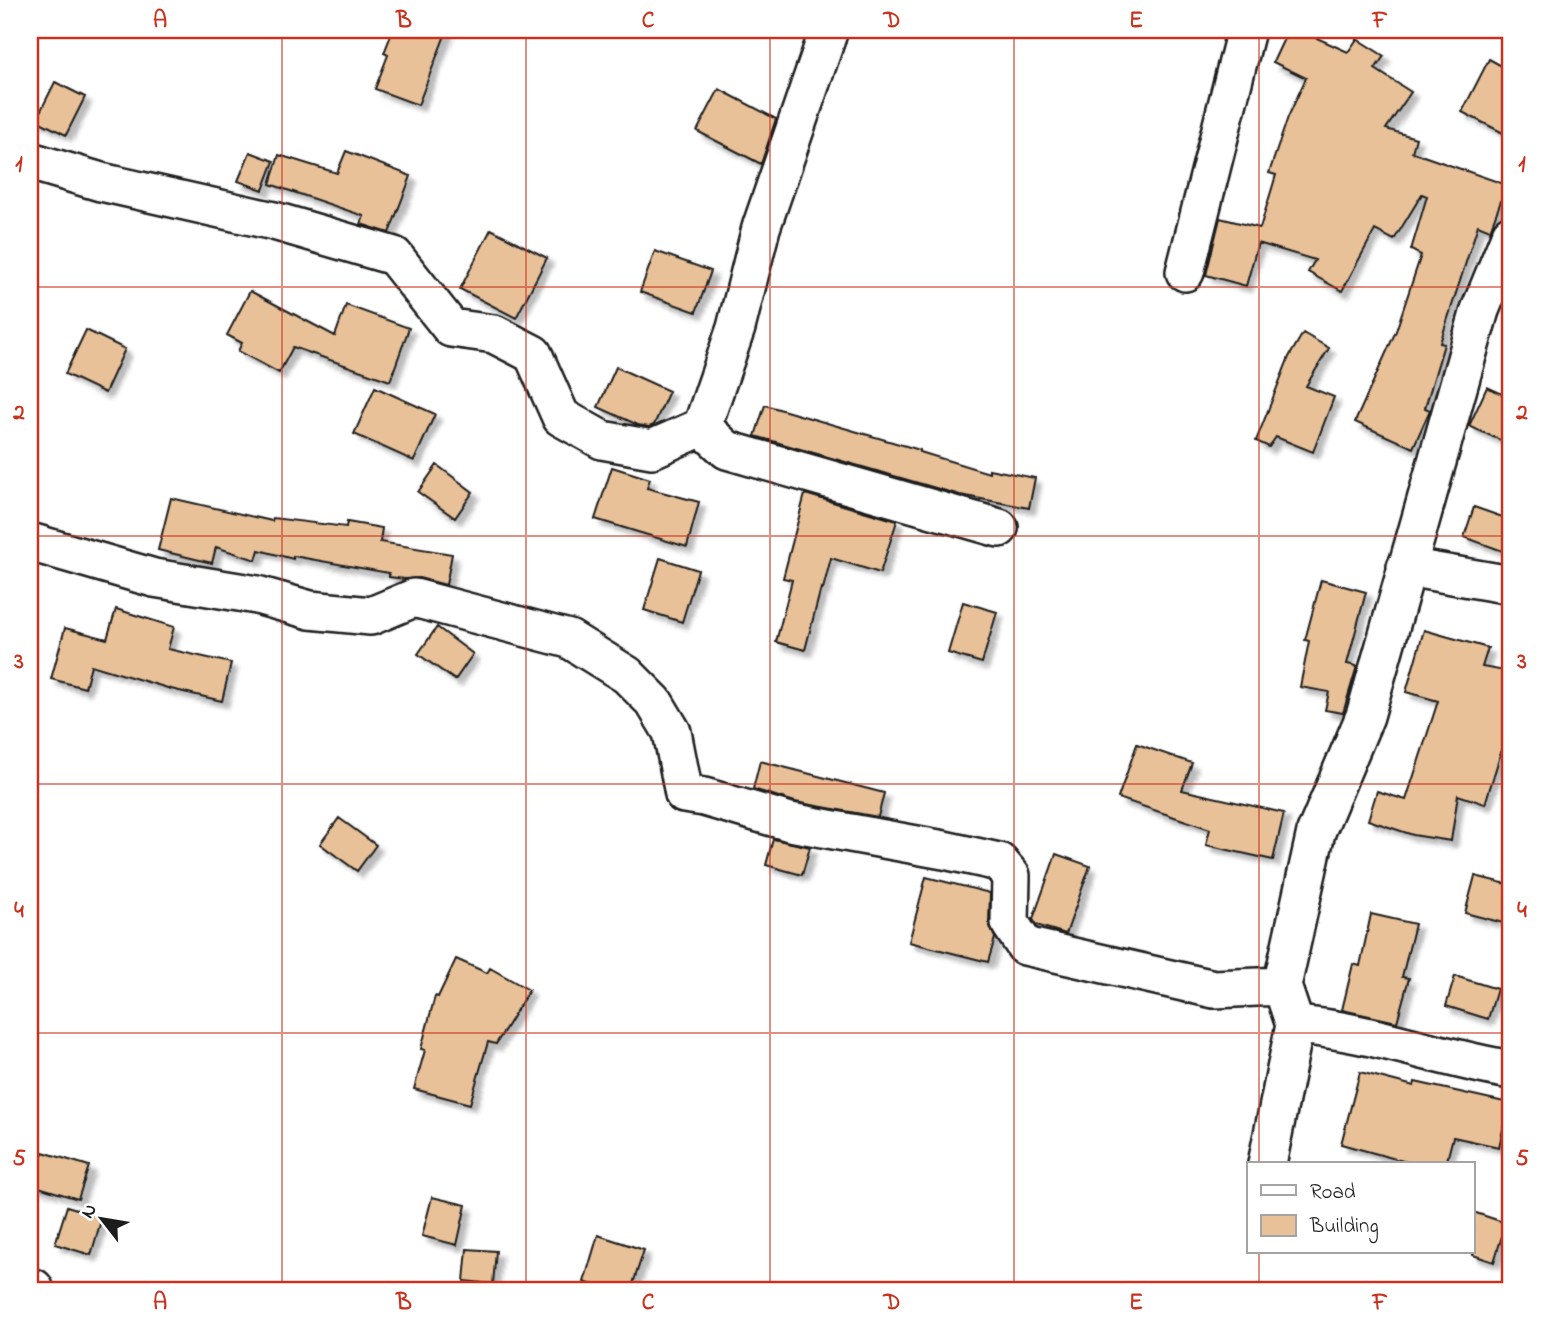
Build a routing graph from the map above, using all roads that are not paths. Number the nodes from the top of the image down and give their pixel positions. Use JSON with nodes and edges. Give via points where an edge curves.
{"nodes":[{"id":1,"x":829,"y":30,"type":"edge"},
{"id":2,"x":1246,"y":30,"type":"edge"},
{"id":3,"x":30,"y":161,"type":"edge"},
{"id":4,"x":1511,"y":234,"type":"edge"},
{"id":5,"x":1185,"y":272,"type":"dead end"},
{"id":6,"x":702,"y":427,"type":"junction"},
{"id":7,"x":999,"y":528,"type":"dead end"},
{"id":8,"x":30,"y":542,"type":"edge"},
{"id":9,"x":1406,"y":567,"type":"junction"},
{"id":10,"x":1511,"y":585,"type":"edge"},
{"id":11,"x":1282,"y":986,"type":"junction"},
{"id":12,"x":1295,"y":1025,"type":"junction"},
{"id":13,"x":1511,"y":1070,"type":"edge"},
{"id":14,"x":1267,"y":1162,"type":"edge"}],
"edges":[{"from":1,"to":6,"type":"street","via":[[761,228],[737,328]]},
{"from":2,"to":5,"type":"street"},
{"from":3,"to":6,"type":"street","via":[[101,182],[274,220],[394,256],[452,328],[494,334],[533,354],[561,418],[602,440],[652,449]]},
{"from":4,"to":9,"type":"street","via":[[1480,310]]},
{"from":6,"to":7,"type":"street","via":[[727,450]]},
{"from":8,"to":11,"type":"street","via":[[154,578],[310,610],[371,616],[414,598],[569,639],[627,675],[654,702],[673,732],[684,794],[790,822],[999,862],[1011,876],[1010,923],[1025,946],[1214,989]]},
{"from":9,"to":10,"type":"street"},
{"from":9,"to":11,"type":"street","via":[[1365,716],[1317,832]]},
{"from":11,"to":12,"type":"street"},
{"from":12,"to":13,"type":"street"},
{"from":12,"to":14,"type":"street"}]}
